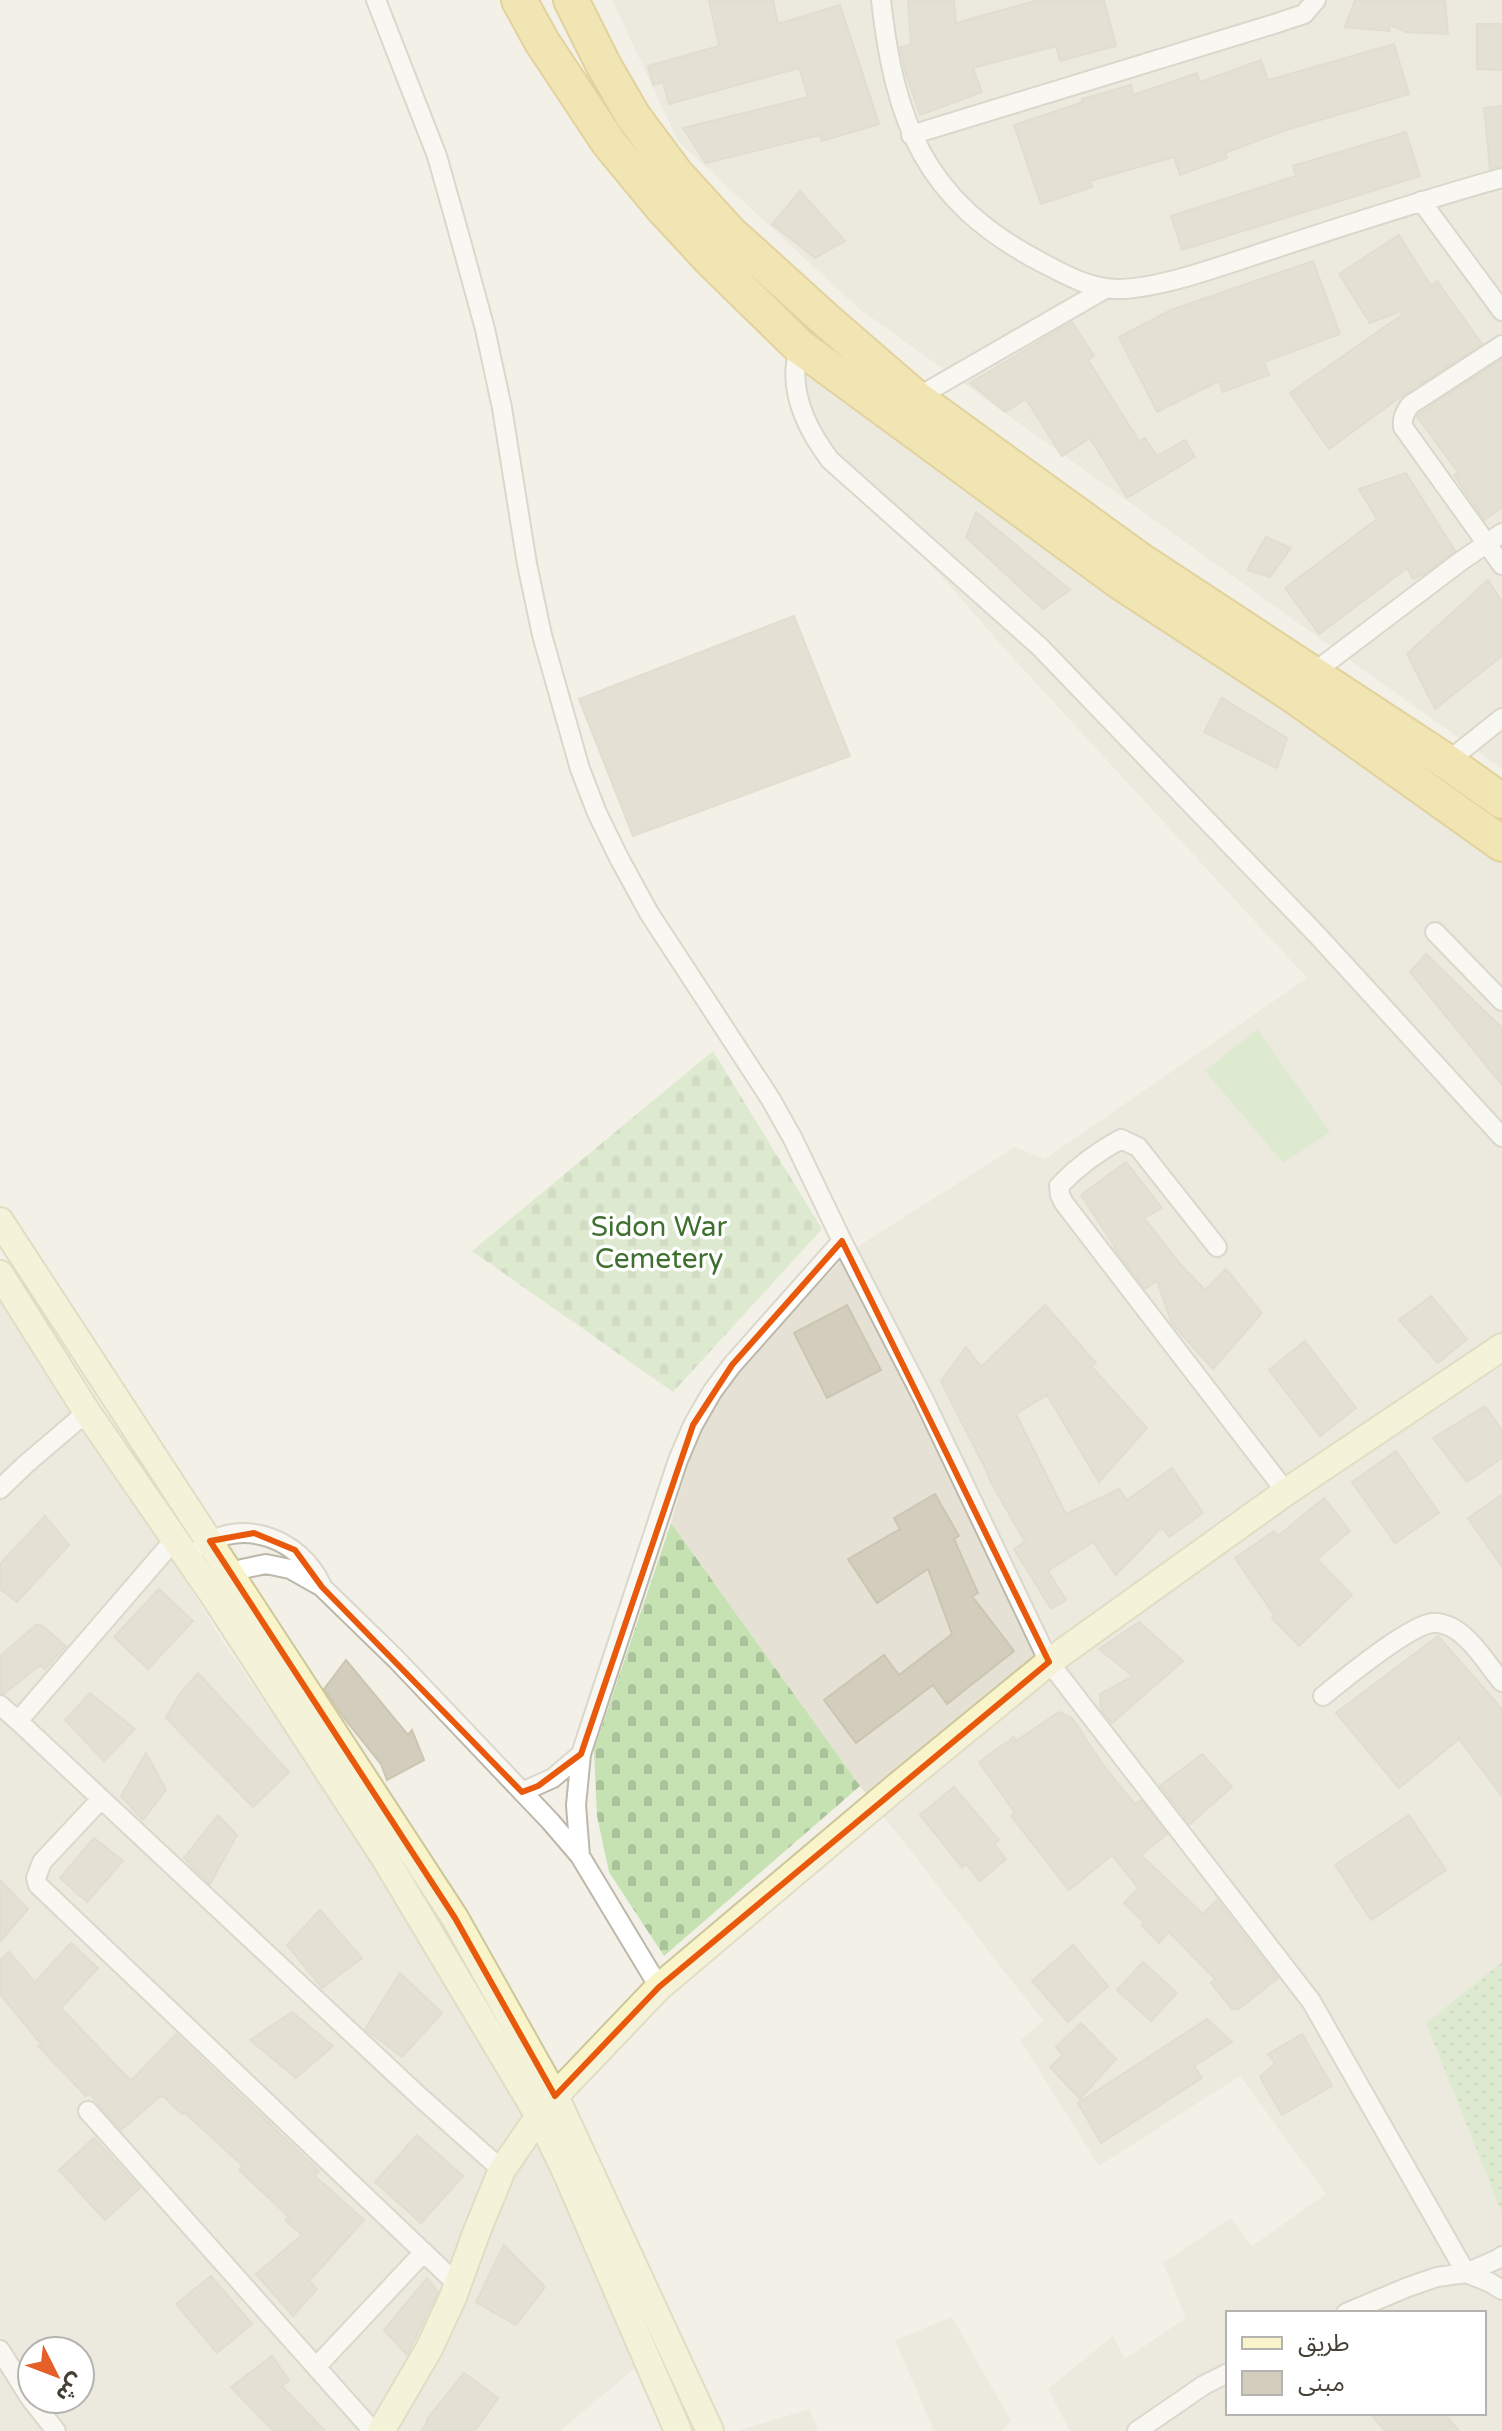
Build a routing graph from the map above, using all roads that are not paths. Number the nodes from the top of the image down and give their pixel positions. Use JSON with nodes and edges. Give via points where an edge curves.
{"nodes":[{"id":1,"x":376,"y":0,"type":"edge"},
{"id":2,"x":519,"y":0,"type":"edge"},
{"id":3,"x":571,"y":0,"type":"edge"},
{"id":4,"x":881,"y":0,"type":"edge"},
{"id":5,"x":1316,"y":0,"type":"edge"},
{"id":6,"x":911,"y":135,"type":"junction"},
{"id":7,"x":1502,"y":178,"type":"edge"},
{"id":8,"x":1421,"y":201,"type":"junction"},
{"id":9,"x":1105,"y":289,"type":"junction"},
{"id":10,"x":1502,"y":311,"type":"edge"},
{"id":11,"x":1502,"y":345,"type":"edge"},
{"id":12,"x":800,"y":347,"type":"junction"},
{"id":13,"x":916,"y":398,"type":"junction"},
{"id":14,"x":1494,"y":538,"type":"edge"},
{"id":15,"x":1502,"y":565,"type":"edge"},
{"id":16,"x":1313,"y":673,"type":"junction"},
{"id":17,"x":1502,"y":718,"type":"edge"},
{"id":18,"x":1447,"y":762,"type":"junction"},
{"id":19,"x":1502,"y":801,"type":"edge"},
{"id":20,"x":1502,"y":844,"type":"edge"},
{"id":21,"x":1435,"y":932,"type":"dead end"},
{"id":22,"x":1502,"y":1001,"type":"edge"},
{"id":23,"x":1502,"y":1137,"type":"edge"},
{"id":24,"x":0,"y":1221,"type":"edge"},
{"id":25,"x":842,"y":1241,"type":"junction"},
{"id":26,"x":1217,"y":1247,"type":"dead end"},
{"id":27,"x":0,"y":1274,"type":"edge"},
{"id":28,"x":1502,"y":1347,"type":"edge"},
{"id":29,"x":87,"y":1412,"type":"junction"},
{"id":30,"x":0,"y":1489,"type":"edge"},
{"id":31,"x":1286,"y":1492,"type":"junction"},
{"id":32,"x":210,"y":1541,"type":"junction"},
{"id":33,"x":181,"y":1548,"type":"junction"},
{"id":34,"x":221,"y":1583,"type":"junction"},
{"id":35,"x":322,"y":1587,"type":"junction"},
{"id":36,"x":1049,"y":1662,"type":"junction"},
{"id":37,"x":1502,"y":1682,"type":"edge"},
{"id":38,"x":1323,"y":1696,"type":"dead end"},
{"id":39,"x":0,"y":1705,"type":"edge"},
{"id":40,"x":18,"y":1721,"type":"junction"},
{"id":41,"x":581,"y":1754,"type":"junction"},
{"id":42,"x":522,"y":1792,"type":"junction"},
{"id":43,"x":101,"y":1799,"type":"junction"},
{"id":44,"x":580,"y":1856,"type":"junction"},
{"id":45,"x":659,"y":1987,"type":"junction"},
{"id":46,"x":547,"y":2106,"type":"junction"},
{"id":47,"x":88,"y":2111,"type":"dead end"},
{"id":48,"x":502,"y":2170,"type":"junction"},
{"id":49,"x":424,"y":2252,"type":"junction"},
{"id":50,"x":1502,"y":2256,"type":"edge"},
{"id":51,"x":1466,"y":2273,"type":"junction"},
{"id":52,"x":457,"y":2284,"type":"junction"},
{"id":53,"x":1502,"y":2290,"type":"edge"},
{"id":54,"x":1351,"y":2311,"type":"edge"},
{"id":55,"x":0,"y":2350,"type":"edge"},
{"id":56,"x":317,"y":2366,"type":"junction"},
{"id":57,"x":1226,"y":2374,"type":"edge"},
{"id":58,"x":56,"y":2431,"type":"edge"},
{"id":59,"x":373,"y":2431,"type":"edge"},
{"id":60,"x":381,"y":2431,"type":"edge"},
{"id":61,"x":678,"y":2431,"type":"edge"},
{"id":62,"x":710,"y":2431,"type":"edge"},
{"id":63,"x":1137,"y":2431,"type":"edge"}],
"edges":[{"from":1,"to":25,"type":"street","via":[[437,156],[485,329],[542,635],[580,769],[641,899],[770,1098]]},
{"from":2,"to":12,"type":"highway","via":[[609,143],[701,249]]},
{"from":3,"to":13,"type":"highway","via":[[633,116],[676,174],[730,233]]},
{"from":4,"to":6,"type":"street","via":[[897,92]]},
{"from":5,"to":6,"type":"street","via":[[1304,14]]},
{"from":6,"to":9,"type":"street","via":[[945,189],[987,227],[1078,281]]},
{"from":7,"to":8,"type":"street"},
{"from":8,"to":9,"type":"street","via":[[1167,281]]},
{"from":8,"to":10,"type":"street"},
{"from":9,"to":13,"type":"street"},
{"from":11,"to":14,"type":"street","via":[[1410,405],[1403,420],[1403,427]]},
{"from":12,"to":20,"type":"highway","via":[[1119,581],[1293,695]]},
{"from":12,"to":23,"type":"street","via":[[795,376],[801,410],[830,460],[1040,647],[1319,937]]},
{"from":13,"to":16,"type":"highway","via":[[1141,561]]},
{"from":14,"to":15,"type":"street"},
{"from":14,"to":16,"type":"street"},
{"from":16,"to":18,"type":"highway"},
{"from":17,"to":18,"type":"street"},
{"from":18,"to":19,"type":"highway"},
{"from":21,"to":22,"type":"street"},
{"from":24,"to":32,"type":"main road"},
{"from":25,"to":36,"type":"street"},
{"from":25,"to":41,"type":"street","via":[[732,1365],[693,1425]]},
{"from":26,"to":31,"type":"street","via":[[1129,1142],[1112,1144],[1059,1186],[1064,1203]]},
{"from":27,"to":29,"type":"main road"},
{"from":28,"to":31,"type":"main road"},
{"from":29,"to":30,"type":"street"},
{"from":29,"to":33,"type":"main road"},
{"from":31,"to":36,"type":"main road"},
{"from":32,"to":33,"type":"street"},
{"from":32,"to":34,"type":"main road"},
{"from":32,"to":35,"type":"street","via":[[239,1533],[268,1536],[295,1550]]},
{"from":33,"to":34,"type":"main road"},
{"from":33,"to":40,"type":"street"},
{"from":34,"to":35,"type":"street","via":[[242,1569],[266,1564],[290,1569]]},
{"from":34,"to":46,"type":"main road","via":[[386,1860]]},
{"from":35,"to":42,"type":"street"},
{"from":36,"to":45,"type":"main road"},
{"from":36,"to":51,"type":"street","via":[[1311,2001]]},
{"from":37,"to":38,"type":"street","via":[[1459,1632],[1433,1623],[1417,1627]]},
{"from":39,"to":40,"type":"street"},
{"from":40,"to":43,"type":"street"},
{"from":41,"to":42,"type":"street","via":[[553,1778]]},
{"from":41,"to":44,"type":"street","via":[[576,1805]]},
{"from":42,"to":44,"type":"street"},
{"from":43,"to":48,"type":"street"},
{"from":43,"to":49,"type":"street","via":[[42,1862],[38,1885]]},
{"from":44,"to":45,"type":"street"},
{"from":45,"to":46,"type":"main road"},
{"from":46,"to":48,"type":"main road"},
{"from":46,"to":61,"type":"main road","via":[[566,2172]]},
{"from":46,"to":62,"type":"main road"},
{"from":47,"to":56,"type":"street"},
{"from":48,"to":52,"type":"main road"},
{"from":49,"to":52,"type":"street"},
{"from":49,"to":56,"type":"street"},
{"from":50,"to":51,"type":"street"},
{"from":51,"to":53,"type":"street"},
{"from":51,"to":54,"type":"street","via":[[1437,2277]]},
{"from":52,"to":60,"type":"main road","via":[[429,2349]]},
{"from":55,"to":58,"type":"street"},
{"from":56,"to":59,"type":"street"},
{"from":57,"to":63,"type":"street"}]}
